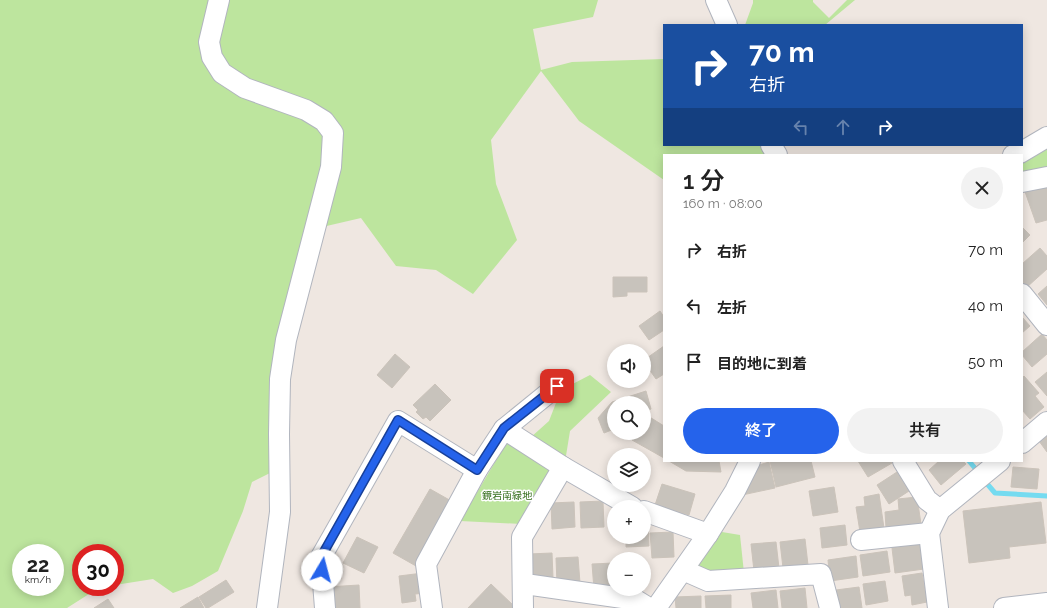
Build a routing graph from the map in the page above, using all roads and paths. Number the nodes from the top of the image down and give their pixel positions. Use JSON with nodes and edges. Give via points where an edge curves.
{"nodes":[{"id":1,"x":219,"y":0,"type":"edge"},
{"id":2,"x":716,"y":0,"type":"edge"},
{"id":3,"x":727,"y":24,"type":"edge"},
{"id":4,"x":1047,"y":137,"type":"edge"},
{"id":5,"x":1016,"y":154,"type":"edge"},
{"id":6,"x":1047,"y":177,"type":"edge"},
{"id":7,"x":1023,"y":182,"type":"edge"},
{"id":8,"x":1023,"y":295,"type":"edge"},
{"id":9,"x":1047,"y":325,"type":"edge"},
{"id":10,"x":557,"y":386,"type":"dead end"},
{"id":11,"x":1047,"y":422,"type":"edge"},
{"id":12,"x":504,"y":428,"type":"junction"},
{"id":13,"x":1023,"y":442,"type":"edge"},
{"id":14,"x":750,"y":462,"type":"edge"},
{"id":15,"x":904,"y":462,"type":"edge"},
{"id":16,"x":991,"y":464,"type":"edge"},
{"id":17,"x":563,"y":467,"type":"junction"},
{"id":18,"x":477,"y":470,"type":"junction"},
{"id":19,"x":620,"y":500,"type":"edge"},
{"id":20,"x":940,"y":510,"type":"junction"},
{"id":21,"x":651,"y":514,"type":"edge"},
{"id":22,"x":929,"y":533,"type":"junction"},
{"id":23,"x":708,"y":534,"type":"junction"},
{"id":24,"x":861,"y":540,"type":"dead end"},
{"id":25,"x":683,"y":570,"type":"junction"},
{"id":26,"x":523,"y":586,"type":"junction"},
{"id":27,"x":1047,"y":603,"type":"edge"},
{"id":28,"x":267,"y":608,"type":"edge"},
{"id":29,"x":325,"y":608,"type":"edge"},
{"id":30,"x":432,"y":608,"type":"edge"},
{"id":31,"x":523,"y":608,"type":"edge"},
{"id":32,"x":649,"y":608,"type":"edge"},
{"id":33,"x":656,"y":608,"type":"edge"},
{"id":34,"x":830,"y":608,"type":"edge"},
{"id":35,"x":938,"y":608,"type":"edge"},
{"id":36,"x":1004,"y":608,"type":"edge"}],
"edges":[{"from":1,"to":28,"type":"street","via":[[209,42],[212,57],[222,73],[246,88],[306,110],[324,121],[333,133],[331,167],[286,340],[280,379],[280,512]]},
{"from":2,"to":3,"type":"street"},
{"from":4,"to":5,"type":"street"},
{"from":6,"to":7,"type":"street"},
{"from":8,"to":9,"type":"street"},
{"from":10,"to":12,"type":"street"},
{"from":11,"to":13,"type":"street"},
{"from":12,"to":17,"type":"street"},
{"from":12,"to":18,"type":"street"},
{"from":14,"to":23,"type":"street"},
{"from":15,"to":20,"type":"street","via":[[927,500]]},
{"from":16,"to":20,"type":"street","via":[[973,484]]},
{"from":17,"to":19,"type":"street"},
{"from":17,"to":26,"type":"street","via":[[522,537]]},
{"from":18,"to":29,"type":"street","via":[[398,420],[321,557]]},
{"from":18,"to":30,"type":"street","via":[[426,564]]},
{"from":20,"to":22,"type":"street"},
{"from":21,"to":23,"type":"street"},
{"from":22,"to":24,"type":"street"},
{"from":22,"to":35,"type":"street"},
{"from":23,"to":25,"type":"street"},
{"from":25,"to":33,"type":"street"},
{"from":25,"to":34,"type":"street","via":[[708,581],[821,574]]},
{"from":26,"to":31,"type":"street"},
{"from":26,"to":32,"type":"street","via":[[532,585],[636,600]]},
{"from":27,"to":36,"type":"street"}]}
